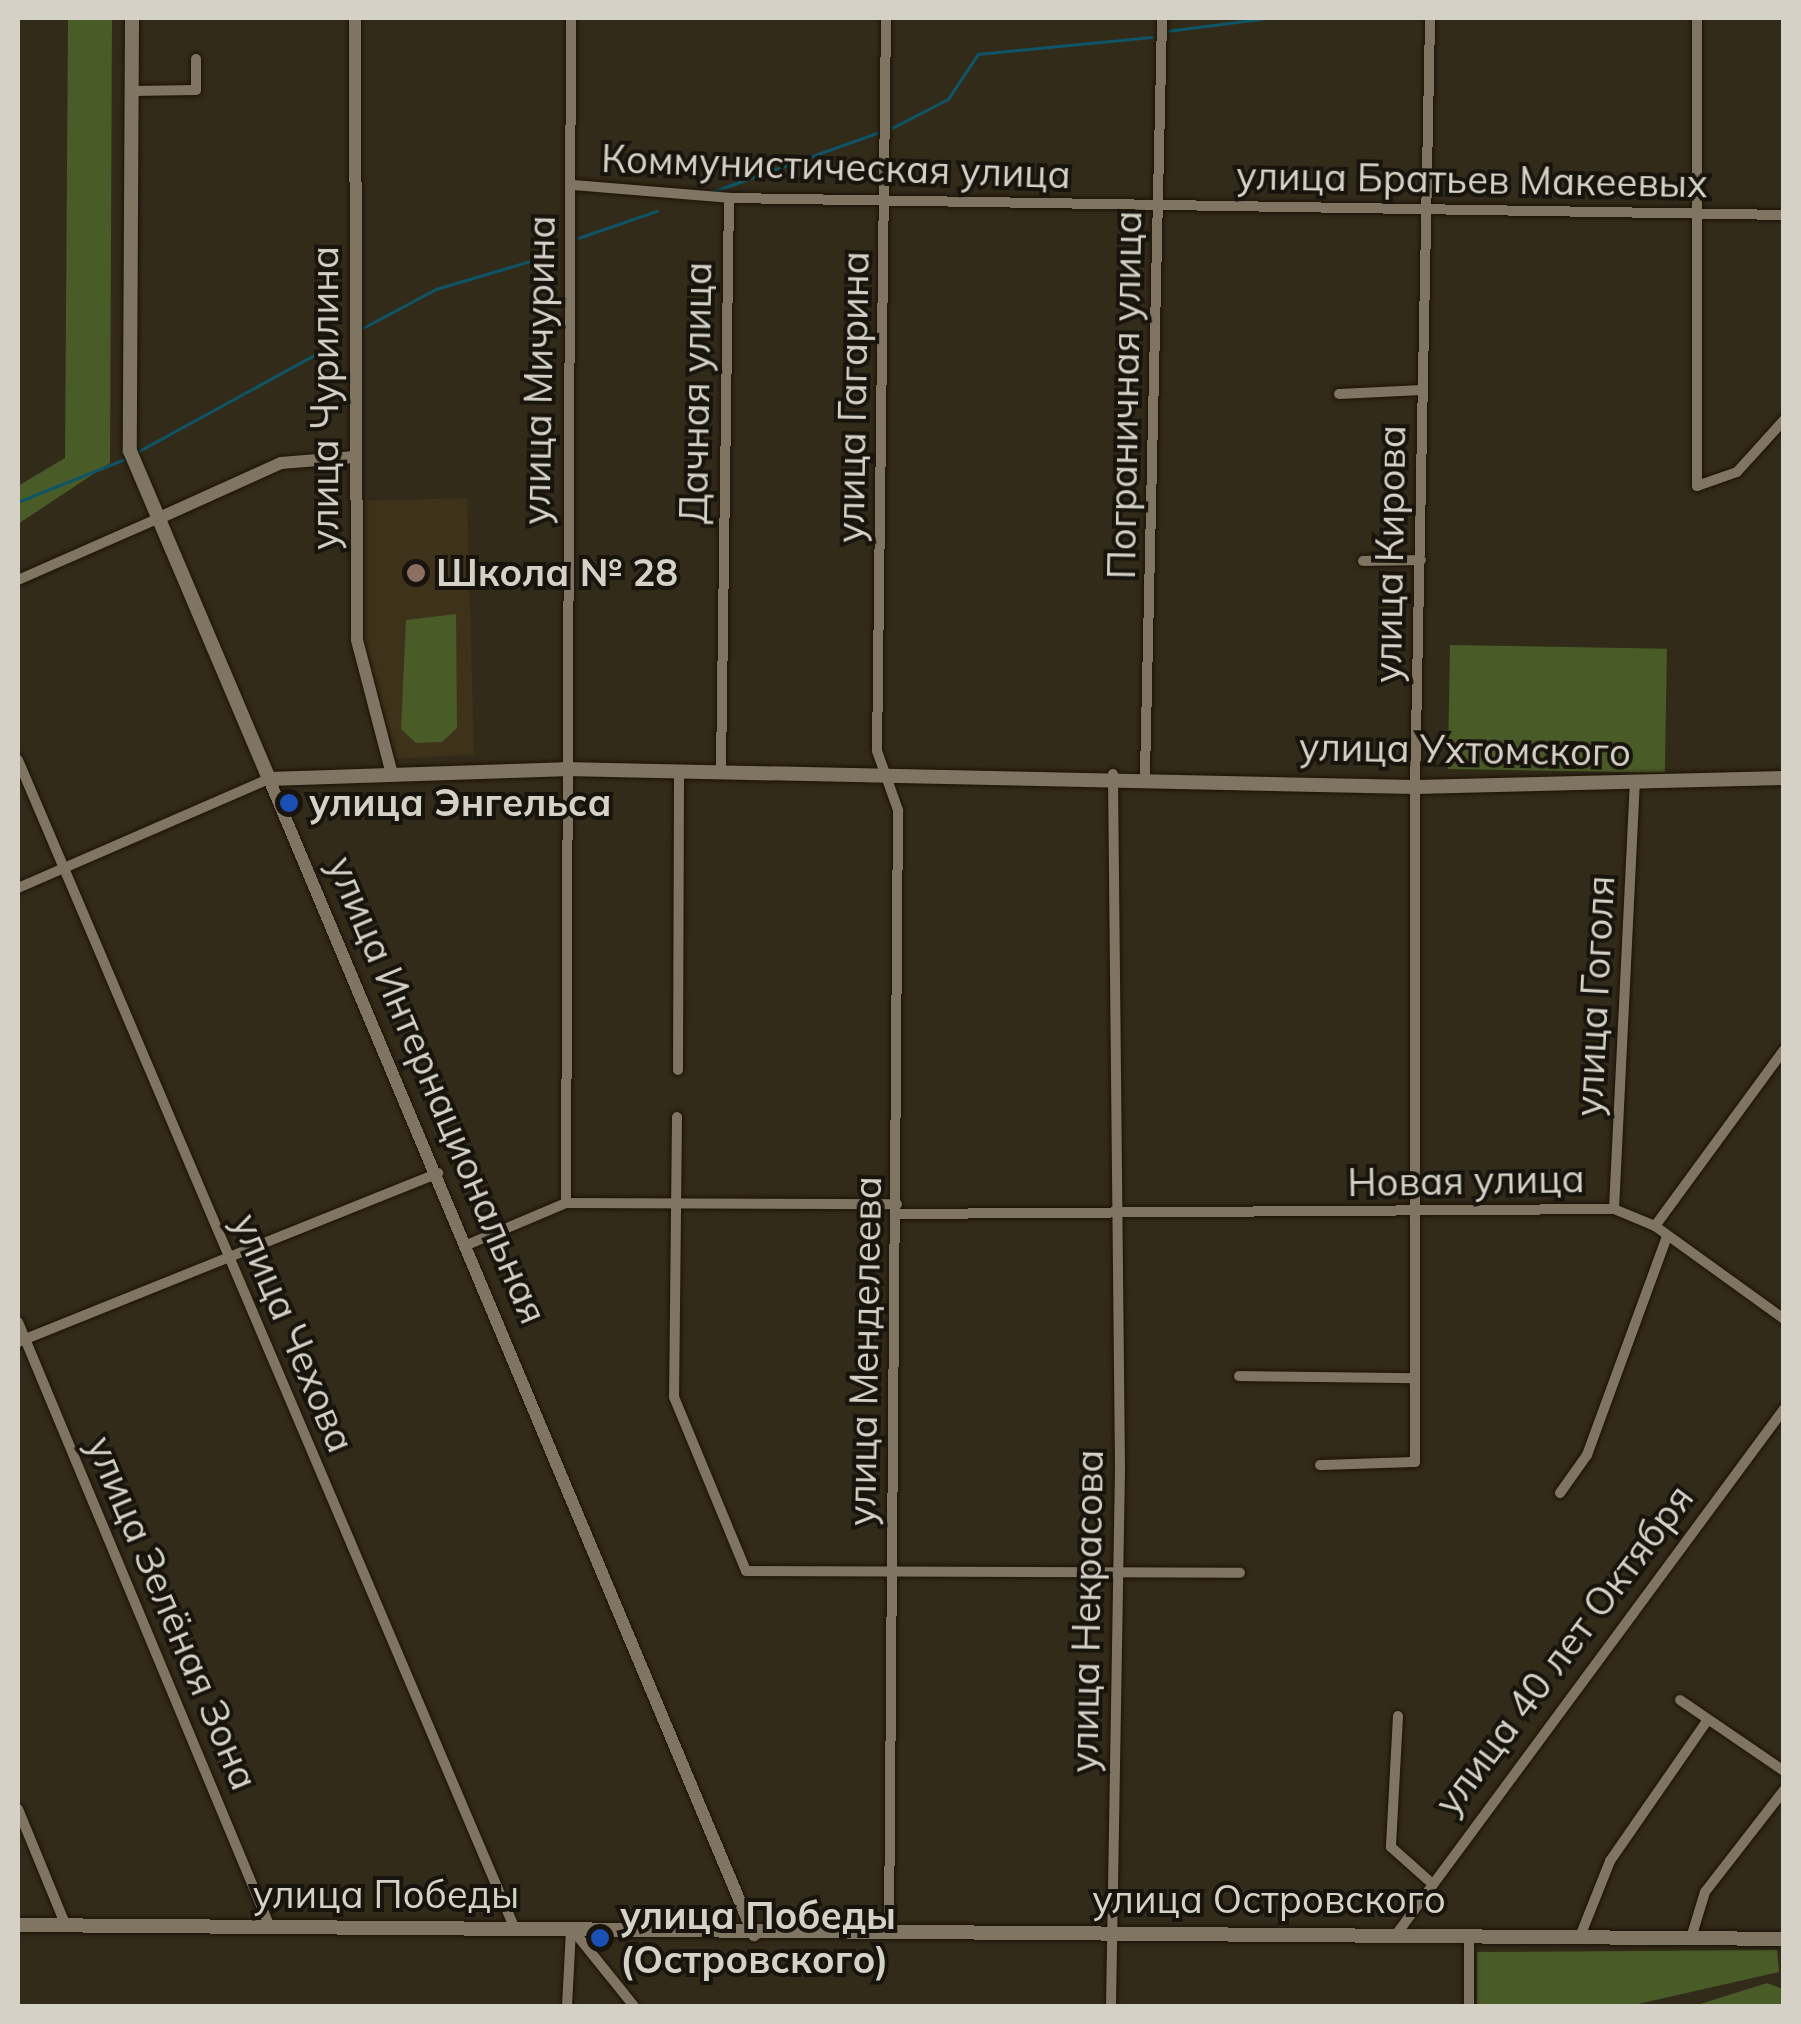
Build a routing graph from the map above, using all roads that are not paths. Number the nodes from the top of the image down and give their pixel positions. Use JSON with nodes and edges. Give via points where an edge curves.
{"nodes":[{"id":1,"x":132,"y":18,"type":"edge"},
{"id":2,"x":355,"y":18,"type":"edge"},
{"id":3,"x":572,"y":18,"type":"edge"},
{"id":4,"x":886,"y":18,"type":"edge"},
{"id":5,"x":1162,"y":18,"type":"edge"},
{"id":6,"x":1430,"y":18,"type":"edge"},
{"id":7,"x":1698,"y":18,"type":"edge"},
{"id":8,"x":196,"y":59,"type":"dead end"},
{"id":9,"x":132,"y":91,"type":"junction"},
{"id":10,"x":572,"y":186,"type":"junction"},
{"id":11,"x":729,"y":198,"type":"junction"},
{"id":12,"x":887,"y":201,"type":"junction"},
{"id":13,"x":1160,"y":206,"type":"junction"},
{"id":14,"x":1700,"y":212,"type":"junction"},
{"id":15,"x":1428,"y":214,"type":"junction"},
{"id":16,"x":1784,"y":215,"type":"edge"},
{"id":17,"x":1422,"y":390,"type":"junction"},
{"id":18,"x":1339,"y":394,"type":"dead end"},
{"id":19,"x":1784,"y":420,"type":"edge"},
{"id":20,"x":354,"y":457,"type":"junction"},
{"id":21,"x":158,"y":519,"type":"junction"},
{"id":22,"x":1421,"y":560,"type":"junction"},
{"id":23,"x":1363,"y":561,"type":"dead end"},
{"id":24,"x":18,"y":580,"type":"edge"},
{"id":25,"x":18,"y":760,"type":"edge"},
{"id":26,"x":564,"y":769,"type":"junction"},
{"id":27,"x":722,"y":769,"type":"junction"},
{"id":28,"x":679,"y":770,"type":"junction"},
{"id":29,"x":888,"y":772,"type":"junction"},
{"id":30,"x":392,"y":774,"type":"junction"},
{"id":31,"x":1113,"y":774,"type":"junction"},
{"id":32,"x":1145,"y":774,"type":"junction"},
{"id":33,"x":1784,"y":778,"type":"edge"},
{"id":34,"x":270,"y":779,"type":"junction"},
{"id":35,"x":1414,"y":786,"type":"junction"},
{"id":36,"x":1635,"y":786,"type":"junction"},
{"id":37,"x":64,"y":868,"type":"junction"},
{"id":38,"x":18,"y":888,"type":"edge"},
{"id":39,"x":1784,"y":1050,"type":"edge"},
{"id":40,"x":678,"y":1070,"type":"dead end"},
{"id":41,"x":678,"y":1118,"type":"dead end"},
{"id":42,"x":438,"y":1173,"type":"junction"},
{"id":43,"x":566,"y":1203,"type":"junction"},
{"id":44,"x":676,"y":1208,"type":"junction"},
{"id":45,"x":897,"y":1209,"type":"junction"},
{"id":46,"x":1614,"y":1209,"type":"junction"},
{"id":47,"x":1410,"y":1212,"type":"junction"},
{"id":48,"x":1116,"y":1217,"type":"junction"},
{"id":49,"x":1655,"y":1226,"type":"junction"},
{"id":50,"x":1668,"y":1236,"type":"junction"},
{"id":51,"x":467,"y":1245,"type":"junction"},
{"id":52,"x":228,"y":1257,"type":"junction"},
{"id":53,"x":1784,"y":1319,"type":"edge"},
{"id":54,"x":18,"y":1322,"type":"edge"},
{"id":55,"x":21,"y":1341,"type":"edge"},
{"id":56,"x":1238,"y":1376,"type":"dead end"},
{"id":57,"x":1413,"y":1378,"type":"junction"},
{"id":58,"x":1784,"y":1409,"type":"edge"},
{"id":59,"x":1320,"y":1465,"type":"dead end"},
{"id":60,"x":1560,"y":1493,"type":"dead end"},
{"id":61,"x":893,"y":1569,"type":"junction"},
{"id":62,"x":1240,"y":1572,"type":"dead end"},
{"id":63,"x":1120,"y":1574,"type":"junction"},
{"id":64,"x":1680,"y":1700,"type":"dead end"},
{"id":65,"x":1398,"y":1716,"type":"dead end"},
{"id":66,"x":1708,"y":1721,"type":"junction"},
{"id":67,"x":1784,"y":1771,"type":"edge"},
{"id":68,"x":1784,"y":1790,"type":"edge"},
{"id":69,"x":18,"y":1809,"type":"edge"},
{"id":70,"x":1428,"y":1880,"type":"junction"},
{"id":71,"x":18,"y":1925,"type":"edge"},
{"id":72,"x":66,"y":1926,"type":"junction"},
{"id":73,"x":270,"y":1928,"type":"junction"},
{"id":74,"x":515,"y":1928,"type":"junction"},
{"id":75,"x":571,"y":1928,"type":"junction"},
{"id":76,"x":1114,"y":1932,"type":"junction"},
{"id":77,"x":1398,"y":1932,"type":"junction"},
{"id":78,"x":888,"y":1933,"type":"junction"},
{"id":79,"x":1469,"y":1933,"type":"junction"},
{"id":80,"x":1581,"y":1934,"type":"junction"},
{"id":81,"x":754,"y":1935,"type":"junction"},
{"id":82,"x":1692,"y":1938,"type":"junction"},
{"id":83,"x":1784,"y":1939,"type":"edge"},
{"id":84,"x":567,"y":2006,"type":"edge"},
{"id":85,"x":634,"y":2006,"type":"edge"},
{"id":86,"x":1111,"y":2006,"type":"edge"},
{"id":87,"x":1468,"y":2006,"type":"edge"}],
"edges":[{"from":1,"to":9,"type":"main road","name":"улица Интернациональная"},
{"from":2,"to":20,"type":"street","name":"улица Чурилина"},
{"from":3,"to":10,"type":"street","name":"улица Мичурина"},
{"from":4,"to":12,"type":"street","name":"улица Гагарина"},
{"from":5,"to":13,"type":"street","name":"Пограничная улица"},
{"from":6,"to":15,"type":"street","name":"улица Кирова"},
{"from":7,"to":14,"type":"street"},
{"from":8,"to":9,"type":"street","via":[[196,90]]},
{"from":9,"to":21,"type":"main road","name":"улица Интернациональная","via":[[128,433]]},
{"from":10,"to":11,"type":"street","name":"Коммунистическая улица"},
{"from":10,"to":26,"type":"street","name":"улица Мичурина"},
{"from":11,"to":12,"type":"street","name":"Коммунистическая улица"},
{"from":11,"to":27,"type":"street","name":"Дачная улица"},
{"from":12,"to":13,"type":"street","name":"Коммунистическая улица"},
{"from":12,"to":29,"type":"street","name":"улица Гагарина","via":[[876,751]]},
{"from":13,"to":15,"type":"street","name":"улица Братьев Макеевых"},
{"from":13,"to":32,"type":"street","name":"Пограничная улица"},
{"from":14,"to":15,"type":"street","name":"улица Братьев Макеевых"},
{"from":14,"to":16,"type":"street","name":"улица Братьев Макеевых"},
{"from":14,"to":19,"type":"street","via":[[1697,486],[1737,472]]},
{"from":15,"to":17,"type":"street","name":"улица Кирова"},
{"from":17,"to":18,"type":"street"},
{"from":17,"to":22,"type":"street","name":"улица Кирова"},
{"from":20,"to":21,"type":"street","via":[[281,463]]},
{"from":20,"to":30,"type":"street","name":"улица Чурилина","via":[[357,640]]},
{"from":21,"to":24,"type":"street"},
{"from":21,"to":34,"type":"main road","name":"улица Интернациональная"},
{"from":22,"to":23,"type":"street"},
{"from":22,"to":35,"type":"street","name":"улица Кирова"},
{"from":25,"to":37,"type":"street","name":"улица Чехова"},
{"from":26,"to":28,"type":"main road"},
{"from":26,"to":30,"type":"main road"},
{"from":26,"to":43,"type":"street","name":"улица Мичурина"},
{"from":27,"to":28,"type":"main road"},
{"from":27,"to":29,"type":"main road"},
{"from":28,"to":40,"type":"street"},
{"from":29,"to":31,"type":"main road"},
{"from":29,"to":45,"type":"street","name":"улица Менделеева","via":[[898,810]]},
{"from":30,"to":34,"type":"main road"},
{"from":31,"to":32,"type":"main road"},
{"from":31,"to":48,"type":"street","name":"улица Некрасова"},
{"from":32,"to":35,"type":"main road","name":"улица Ухтомского"},
{"from":33,"to":36,"type":"main road","name":"улица Ухтомского"},
{"from":34,"to":37,"type":"street"},
{"from":34,"to":42,"type":"street","name":"улица Интернациональная"},
{"from":35,"to":36,"type":"main road","name":"улица Ухтомского"},
{"from":35,"to":47,"type":"street","name":"улица Кирова"},
{"from":36,"to":46,"type":"street","name":"улица Гоголя"},
{"from":37,"to":38,"type":"street"},
{"from":37,"to":52,"type":"street","name":"улица Чехова"},
{"from":39,"to":49,"type":"street"},
{"from":41,"to":44,"type":"street"},
{"from":42,"to":51,"type":"street","name":"улица Интернациональная"},
{"from":42,"to":52,"type":"street"},
{"from":43,"to":44,"type":"street","name":"Новая улица"},
{"from":43,"to":51,"type":"street"},
{"from":44,"to":45,"type":"street","name":"Новая улица"},
{"from":44,"to":61,"type":"street","via":[[674,1397],[746,1571]]},
{"from":45,"to":48,"type":"street","name":"Новая улица"},
{"from":45,"to":61,"type":"street","name":"улица Менделеева"},
{"from":46,"to":47,"type":"street","name":"Новая улица"},
{"from":46,"to":49,"type":"street","name":"Новая улица"},
{"from":47,"to":48,"type":"street","name":"Новая улица"},
{"from":47,"to":57,"type":"street","name":"улица Кирова"},
{"from":48,"to":63,"type":"street","name":"улица Некрасова"},
{"from":49,"to":50,"type":"street","name":"Новая улица"},
{"from":50,"to":53,"type":"street","name":"Новая улица"},
{"from":50,"to":60,"type":"street","via":[[1586,1454]]},
{"from":51,"to":81,"type":"street","name":"улица Интернациональная"},
{"from":52,"to":55,"type":"street"},
{"from":52,"to":74,"type":"street","name":"улица Чехова"},
{"from":54,"to":55,"type":"street","name":"улица Зелёная Зона"},
{"from":55,"to":73,"type":"street","name":"улица Зелёная Зона"},
{"from":56,"to":57,"type":"street"},
{"from":57,"to":59,"type":"street","name":"улица Кирова","via":[[1415,1462]]},
{"from":58,"to":70,"type":"street","name":"улица 40 лет Октября"},
{"from":61,"to":63,"type":"street"},
{"from":61,"to":78,"type":"street","name":"улица Менделеева"},
{"from":62,"to":63,"type":"street"},
{"from":63,"to":76,"type":"street","name":"улица Некрасова"},
{"from":64,"to":66,"type":"street"},
{"from":65,"to":70,"type":"street","via":[[1391,1847]]},
{"from":66,"to":67,"type":"street"},
{"from":66,"to":80,"type":"street","via":[[1610,1861]]},
{"from":68,"to":82,"type":"street","via":[[1705,1892]]},
{"from":69,"to":72,"type":"street"},
{"from":70,"to":77,"type":"street","name":"улица 40 лет Октября"},
{"from":71,"to":72,"type":"main road","name":"улица Победы"},
{"from":72,"to":73,"type":"main road","name":"улица Победы"},
{"from":73,"to":74,"type":"main road","name":"улица Победы"},
{"from":74,"to":75,"type":"main road","name":"улица Победы"},
{"from":75,"to":81,"type":"main road","name":"улица Победы"},
{"from":75,"to":84,"type":"street"},
{"from":75,"to":85,"type":"street"},
{"from":76,"to":77,"type":"main road","name":"улица Островского"},
{"from":76,"to":78,"type":"main road","name":"улица Островского"},
{"from":76,"to":86,"type":"street","name":"улица Некрасова"},
{"from":77,"to":79,"type":"main road","name":"улица Островского"},
{"from":78,"to":81,"type":"main road","name":"улица Островского"},
{"from":79,"to":80,"type":"main road","name":"улица Островского"},
{"from":79,"to":87,"type":"street"},
{"from":80,"to":82,"type":"main road","name":"улица Островского"},
{"from":82,"to":83,"type":"main road","name":"улица Островского"}]}
